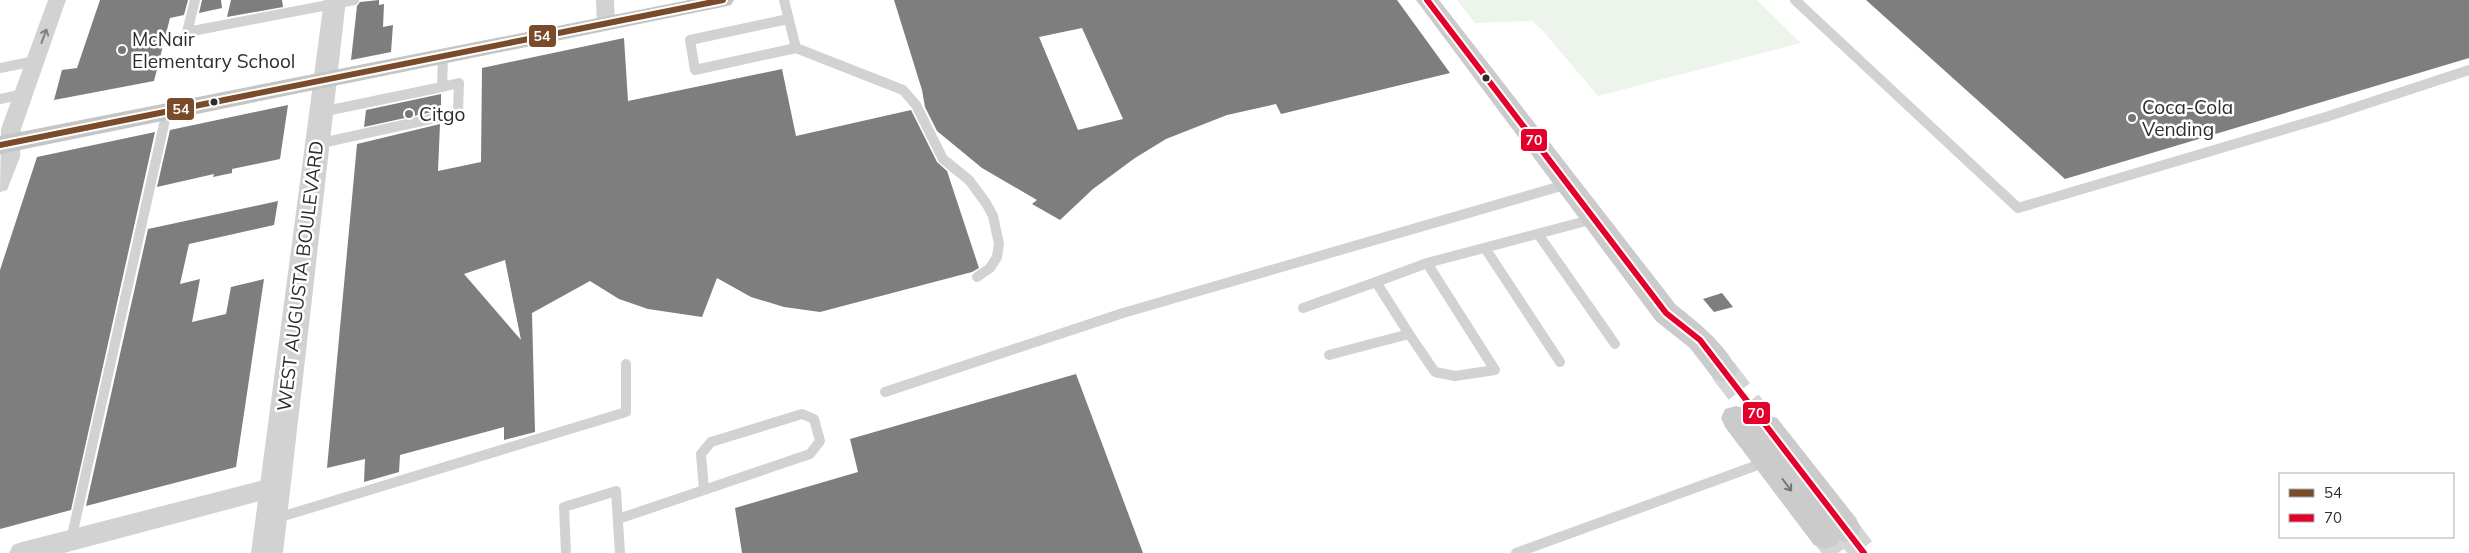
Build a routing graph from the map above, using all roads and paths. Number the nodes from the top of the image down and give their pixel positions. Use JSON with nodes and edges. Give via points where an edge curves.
{"nodes":[{"id":1,"x":57,"y":0,"type":"edge"},
{"id":2,"x":195,"y":0,"type":"edge"},
{"id":3,"x":605,"y":0,"type":"edge"},
{"id":4,"x":724,"y":0,"type":"edge"},
{"id":5,"x":784,"y":0,"type":"edge"},
{"id":6,"x":1427,"y":0,"type":"edge"},
{"id":7,"x":1795,"y":0,"type":"edge"},
{"id":8,"x":341,"y":1,"type":"edge"},
{"id":9,"x":788,"y":19,"type":"junction"},
{"id":10,"x":606,"y":24,"type":"junction"},
{"id":11,"x":796,"y":48,"type":"junction"},
{"id":12,"x":443,"y":56,"type":"junction"},
{"id":13,"x":35,"y":61,"type":"junction"},
{"id":14,"x":0,"y":68,"type":"edge"},
{"id":15,"x":2469,"y":70,"type":"edge"},
{"id":16,"x":324,"y":80,"type":"junction"},
{"id":17,"x":442,"y":87,"type":"junction"},
{"id":18,"x":24,"y":94,"type":"junction"},
{"id":19,"x":0,"y":99,"type":"edge"},
{"id":20,"x":168,"y":111,"type":"junction"},
{"id":21,"x":320,"y":113,"type":"junction"},
{"id":22,"x":5,"y":144,"type":"edge"},
{"id":23,"x":316,"y":144,"type":"junction"},
{"id":24,"x":1568,"y":184,"type":"junction"},
{"id":25,"x":0,"y":185,"type":"edge"},
{"id":26,"x":1594,"y":219,"type":"junction"},
{"id":27,"x":1538,"y":234,"type":"junction"},
{"id":28,"x":1485,"y":248,"type":"junction"},
{"id":29,"x":1427,"y":263,"type":"junction"},
{"id":30,"x":976,"y":277,"type":"dead end"},
{"id":31,"x":1376,"y":282,"type":"junction"},
{"id":32,"x":1303,"y":308,"type":"dead end"},
{"id":33,"x":1409,"y":334,"type":"junction"},
{"id":34,"x":1615,"y":344,"type":"dead end"},
{"id":35,"x":1329,"y":355,"type":"dead end"},
{"id":36,"x":1560,"y":362,"type":"dead end"},
{"id":37,"x":626,"y":364,"type":"dead end"},
{"id":38,"x":1713,"y":373,"type":"tunnel mouth"},
{"id":39,"x":885,"y":392,"type":"dead end"},
{"id":40,"x":1746,"y":415,"type":"tunnel mouth"},
{"id":41,"x":1778,"y":458,"type":"junction"},
{"id":42,"x":275,"y":487,"type":"junction"},
{"id":43,"x":704,"y":490,"type":"junction"},
{"id":44,"x":618,"y":519,"type":"junction"},
{"id":45,"x":271,"y":520,"type":"junction"},
{"id":46,"x":1835,"y":532,"type":"tunnel mouth"},
{"id":47,"x":71,"y":540,"type":"junction"},
{"id":48,"x":22,"y":553,"type":"edge"},
{"id":49,"x":267,"y":553,"type":"edge"},
{"id":50,"x":566,"y":553,"type":"edge"},
{"id":51,"x":620,"y":553,"type":"edge"},
{"id":52,"x":1516,"y":553,"type":"edge"}],
"edges":[{"from":13,"to":1,"type":"street","one_way":true},
{"from":2,"to":8,"type":"lane","via":[[187,32]]},
{"from":3,"to":10,"type":"street"},
{"from":4,"to":10,"type":"main road"},
{"from":5,"to":9,"type":"lane"},
{"from":6,"to":24,"type":"main road"},
{"from":7,"to":15,"type":"lane","via":[[2018,208],[2326,118]]},
{"from":8,"to":16,"type":"street","name":"WEST AUGUSTA BOULEVARD"},
{"from":9,"to":11,"type":"lane"},
{"from":9,"to":11,"type":"lane","via":[[690,40],[695,70]]},
{"from":10,"to":12,"type":"main road"},
{"from":11,"to":30,"type":"lane","via":[[903,90],[914,100],[942,159],[970,181],[998,229],[999,250],[986,273]]},
{"from":12,"to":16,"type":"main road"},
{"from":12,"to":17,"type":"lane"},
{"from":13,"to":14,"type":"lane"},
{"from":13,"to":18,"type":"street"},
{"from":16,"to":20,"type":"main road"},
{"from":16,"to":21,"type":"street","name":"WEST AUGUSTA BOULEVARD"},
{"from":17,"to":21,"type":"lane"},
{"from":17,"to":23,"type":"lane","via":[[459,84],[458,114]]},
{"from":18,"to":19,"type":"lane"},
{"from":18,"to":22,"type":"street"},
{"from":20,"to":22,"type":"main road"},
{"from":20,"to":47,"type":"lane"},
{"from":21,"to":23,"type":"street","name":"WEST AUGUSTA BOULEVARD"},
{"from":22,"to":25,"type":"street","via":[[10,157]]},
{"from":23,"to":42,"type":"street","name":"WEST AUGUSTA BOULEVARD"},
{"from":24,"to":26,"type":"main road"},
{"from":24,"to":39,"type":"lane","via":[[1123,313]]},
{"from":26,"to":27,"type":"lane"},
{"from":26,"to":38,"type":"main road","via":[[1666,313],[1681,346]]},
{"from":27,"to":28,"type":"lane"},
{"from":27,"to":34,"type":"lane"},
{"from":28,"to":29,"type":"lane"},
{"from":28,"to":36,"type":"lane"},
{"from":29,"to":31,"type":"lane"},
{"from":29,"to":33,"type":"lane","via":[[1495,370],[1455,376],[1434,372]]},
{"from":31,"to":32,"type":"lane"},
{"from":31,"to":33,"type":"lane"},
{"from":33,"to":35,"type":"lane"},
{"from":37,"to":45,"type":"lane","via":[[626,412]]},
{"from":40,"to":41,"type":"main road"},
{"from":41,"to":46,"type":"main road"},
{"from":41,"to":52,"type":"lane"},
{"from":42,"to":45,"type":"street","name":"WEST AUGUSTA BOULEVARD"},
{"from":42,"to":47,"type":"street"},
{"from":43,"to":43,"type":"lane","via":[[810,454],[820,441],[814,419],[802,414],[711,442],[701,454]]},
{"from":43,"to":44,"type":"lane"},
{"from":44,"to":50,"type":"lane","via":[[616,491],[564,507]]},
{"from":44,"to":51,"type":"lane"},
{"from":45,"to":49,"type":"street","name":"WEST AUGUSTA BOULEVARD"},
{"from":47,"to":48,"type":"street"}]}
